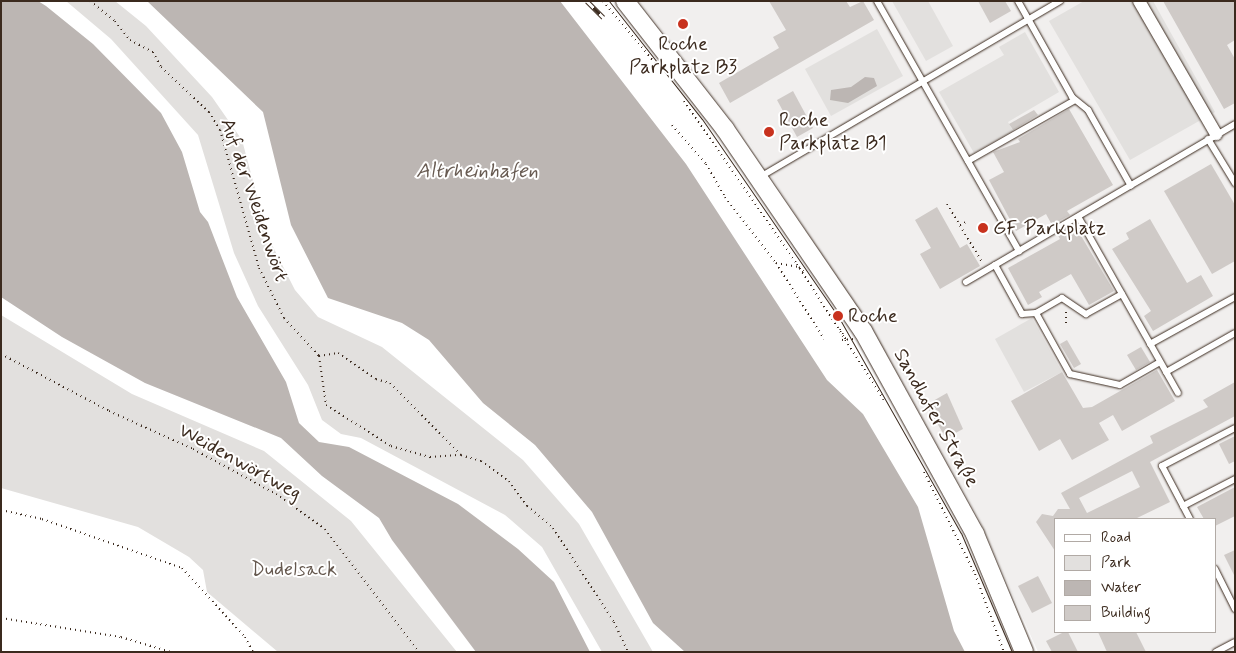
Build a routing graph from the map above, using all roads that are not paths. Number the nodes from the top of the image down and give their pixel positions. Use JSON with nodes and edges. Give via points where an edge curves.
{"nodes":[{"id":1,"x":625,"y":1,"type":"edge"},
{"id":2,"x":877,"y":1,"type":"edge"},
{"id":3,"x":1018,"y":1,"type":"edge"},
{"id":4,"x":1060,"y":1,"type":"edge"},
{"id":5,"x":1139,"y":1,"type":"edge"},
{"id":6,"x":1028,"y":19,"type":"junction"},
{"id":7,"x":922,"y":81,"type":"junction"},
{"id":8,"x":1075,"y":100,"type":"junction"},
{"id":9,"x":1235,"y":124,"type":"edge"},
{"id":10,"x":1212,"y":136,"type":"junction"},
{"id":11,"x":968,"y":161,"type":"junction"},
{"id":12,"x":759,"y":178,"type":"junction"},
{"id":13,"x":1235,"y":183,"type":"edge"},
{"id":14,"x":1131,"y":186,"type":"junction"},
{"id":15,"x":1079,"y":218,"type":"junction"},
{"id":16,"x":1019,"y":252,"type":"junction"},
{"id":17,"x":996,"y":265,"type":"junction"},
{"id":18,"x":966,"y":282,"type":"dead end"},
{"id":19,"x":1122,"y":294,"type":"junction"},
{"id":20,"x":1235,"y":297,"type":"edge"},
{"id":21,"x":1036,"y":313,"type":"junction"},
{"id":22,"x":1235,"y":332,"type":"edge"},
{"id":23,"x":1150,"y":344,"type":"junction"},
{"id":24,"x":1160,"y":362,"type":"junction"},
{"id":25,"x":1166,"y":372,"type":"junction"},
{"id":26,"x":1178,"y":393,"type":"dead end"},
{"id":27,"x":1235,"y":428,"type":"edge"},
{"id":28,"x":1235,"y":479,"type":"edge"},
{"id":29,"x":1183,"y":506,"type":"junction"},
{"id":30,"x":1189,"y":518,"type":"edge"},
{"id":31,"x":1216,"y":571,"type":"edge"},
{"id":32,"x":1235,"y":608,"type":"edge"},
{"id":33,"x":1235,"y":642,"type":"edge"},
{"id":34,"x":1024,"y":652,"type":"edge"},
{"id":35,"x":1216,"y":652,"type":"edge"}],
"edges":[{"from":1,"to":12,"type":"street","name":"Sandhofer Straße"},
{"from":2,"to":7,"type":"lane"},
{"from":3,"to":6,"type":"lane"},
{"from":4,"to":6,"type":"lane"},
{"from":5,"to":10,"type":"street"},
{"from":6,"to":7,"type":"lane"},
{"from":6,"to":8,"type":"lane"},
{"from":7,"to":11,"type":"lane"},
{"from":7,"to":12,"type":"lane"},
{"from":8,"to":11,"type":"lane"},
{"from":8,"to":14,"type":"lane","via":[[1088,110]]},
{"from":9,"to":10,"type":"lane"},
{"from":10,"to":13,"type":"lane"},
{"from":10,"to":14,"type":"lane"},
{"from":11,"to":16,"type":"lane"},
{"from":12,"to":34,"type":"street","name":"Sandhofer Straße","via":[[863,331],[899,392],[975,534]]},
{"from":14,"to":15,"type":"lane"},
{"from":15,"to":16,"type":"lane"},
{"from":15,"to":19,"type":"lane"},
{"from":16,"to":17,"type":"lane"},
{"from":17,"to":18,"type":"lane"},
{"from":17,"to":21,"type":"lane","via":[[1022,314]]},
{"from":19,"to":21,"type":"lane","via":[[1086,314],[1062,298]]},
{"from":19,"to":23,"type":"lane"},
{"from":20,"to":23,"type":"lane"},
{"from":21,"to":24,"type":"lane","via":[[1070,374],[1120,385]]},
{"from":22,"to":25,"type":"lane"},
{"from":23,"to":24,"type":"lane"},
{"from":24,"to":25,"type":"lane"},
{"from":25,"to":26,"type":"lane"},
{"from":27,"to":29,"type":"lane","via":[[1162,466]]},
{"from":28,"to":29,"type":"lane"},
{"from":29,"to":30,"type":"lane"},
{"from":31,"to":32,"type":"lane"},
{"from":33,"to":35,"type":"lane"}]}
